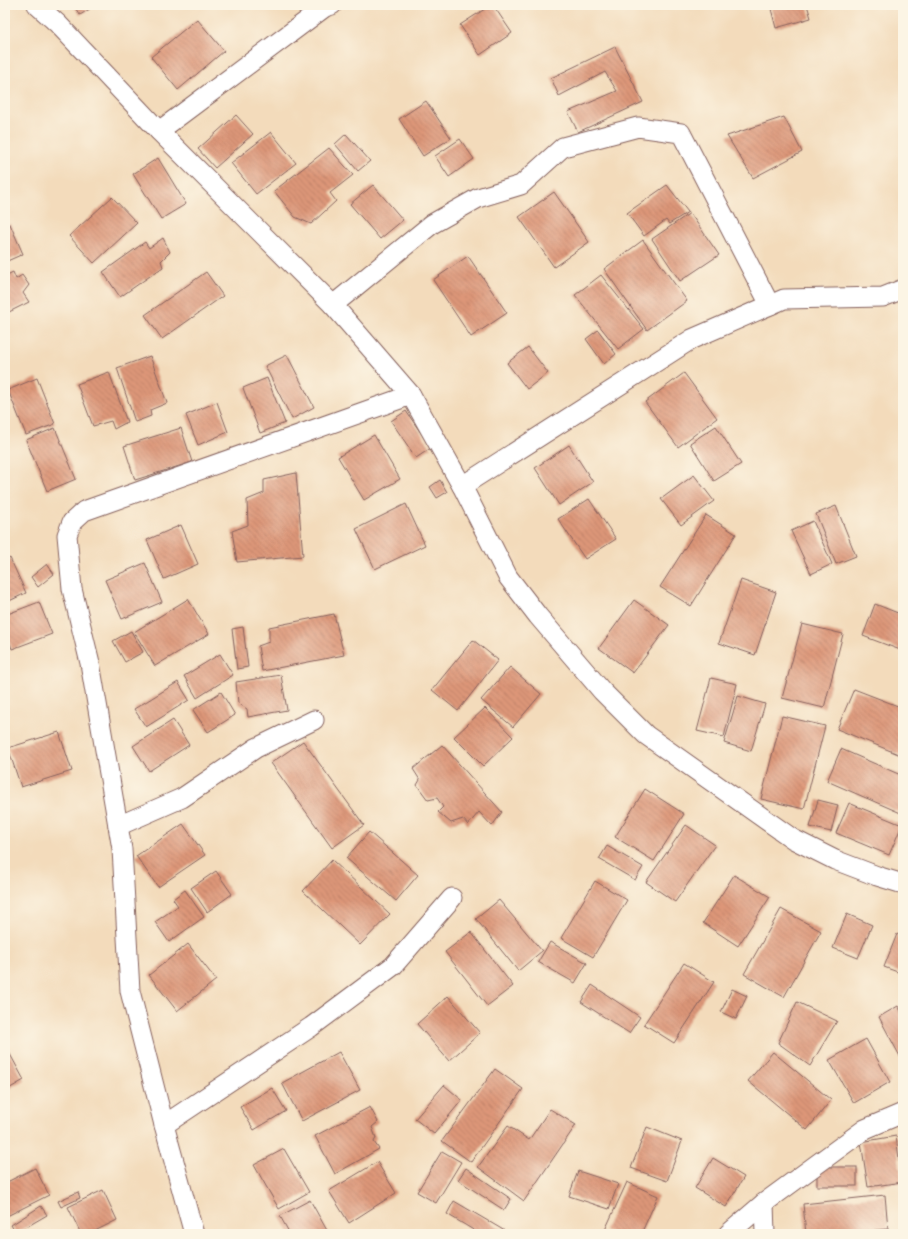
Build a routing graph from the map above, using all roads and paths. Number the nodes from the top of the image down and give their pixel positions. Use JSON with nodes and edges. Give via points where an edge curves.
{"nodes":[{"id":1,"x":37,"y":5,"type":"edge"},
{"id":2,"x":332,"y":5,"type":"edge"},
{"id":3,"x":159,"y":131,"type":"junction"},
{"id":4,"x":903,"y":289,"type":"edge"},
{"id":5,"x":333,"y":305,"type":"junction"},
{"id":6,"x":770,"y":305,"type":"junction"},
{"id":7,"x":411,"y":395,"type":"junction"},
{"id":8,"x":462,"y":486,"type":"junction"},
{"id":9,"x":314,"y":720,"type":"dead end"},
{"id":10,"x":118,"y":826,"type":"junction"},
{"id":11,"x":903,"y":884,"type":"edge"},
{"id":12,"x":452,"y":898,"type":"dead end"},
{"id":13,"x":903,"y":1114,"type":"edge"},
{"id":14,"x":164,"y":1125,"type":"junction"},
{"id":15,"x":764,"y":1203,"type":"junction"},
{"id":16,"x":194,"y":1234,"type":"edge"},
{"id":17,"x":728,"y":1234,"type":"edge"},
{"id":18,"x":765,"y":1234,"type":"edge"}],
"edges":[{"from":1,"to":3,"type":"street"},
{"from":2,"to":3,"type":"street","via":[[324,7]]},
{"from":3,"to":5,"type":"street"},
{"from":4,"to":6,"type":"street","via":[[883,297],[784,299]]},
{"from":5,"to":6,"type":"street","via":[[432,224],[478,198],[520,185],[563,146],[638,127],[681,133]]},
{"from":5,"to":7,"type":"street"},
{"from":6,"to":8,"type":"street","via":[[692,339]]},
{"from":7,"to":8,"type":"street"},
{"from":7,"to":10,"type":"street","via":[[84,511],[72,522],[67,535],[72,589],[90,663]]},
{"from":8,"to":11,"type":"street","via":[[508,577],[602,691],[646,735],[793,839],[835,860]]},
{"from":9,"to":10,"type":"street","via":[[256,748],[182,798]]},
{"from":10,"to":14,"type":"street","via":[[122,849],[130,991]]},
{"from":12,"to":14,"type":"street","via":[[393,966],[311,1027]]},
{"from":13,"to":15,"type":"street","via":[[865,1129]]},
{"from":14,"to":16,"type":"street"},
{"from":15,"to":17,"type":"street"},
{"from":15,"to":18,"type":"street"}]}
